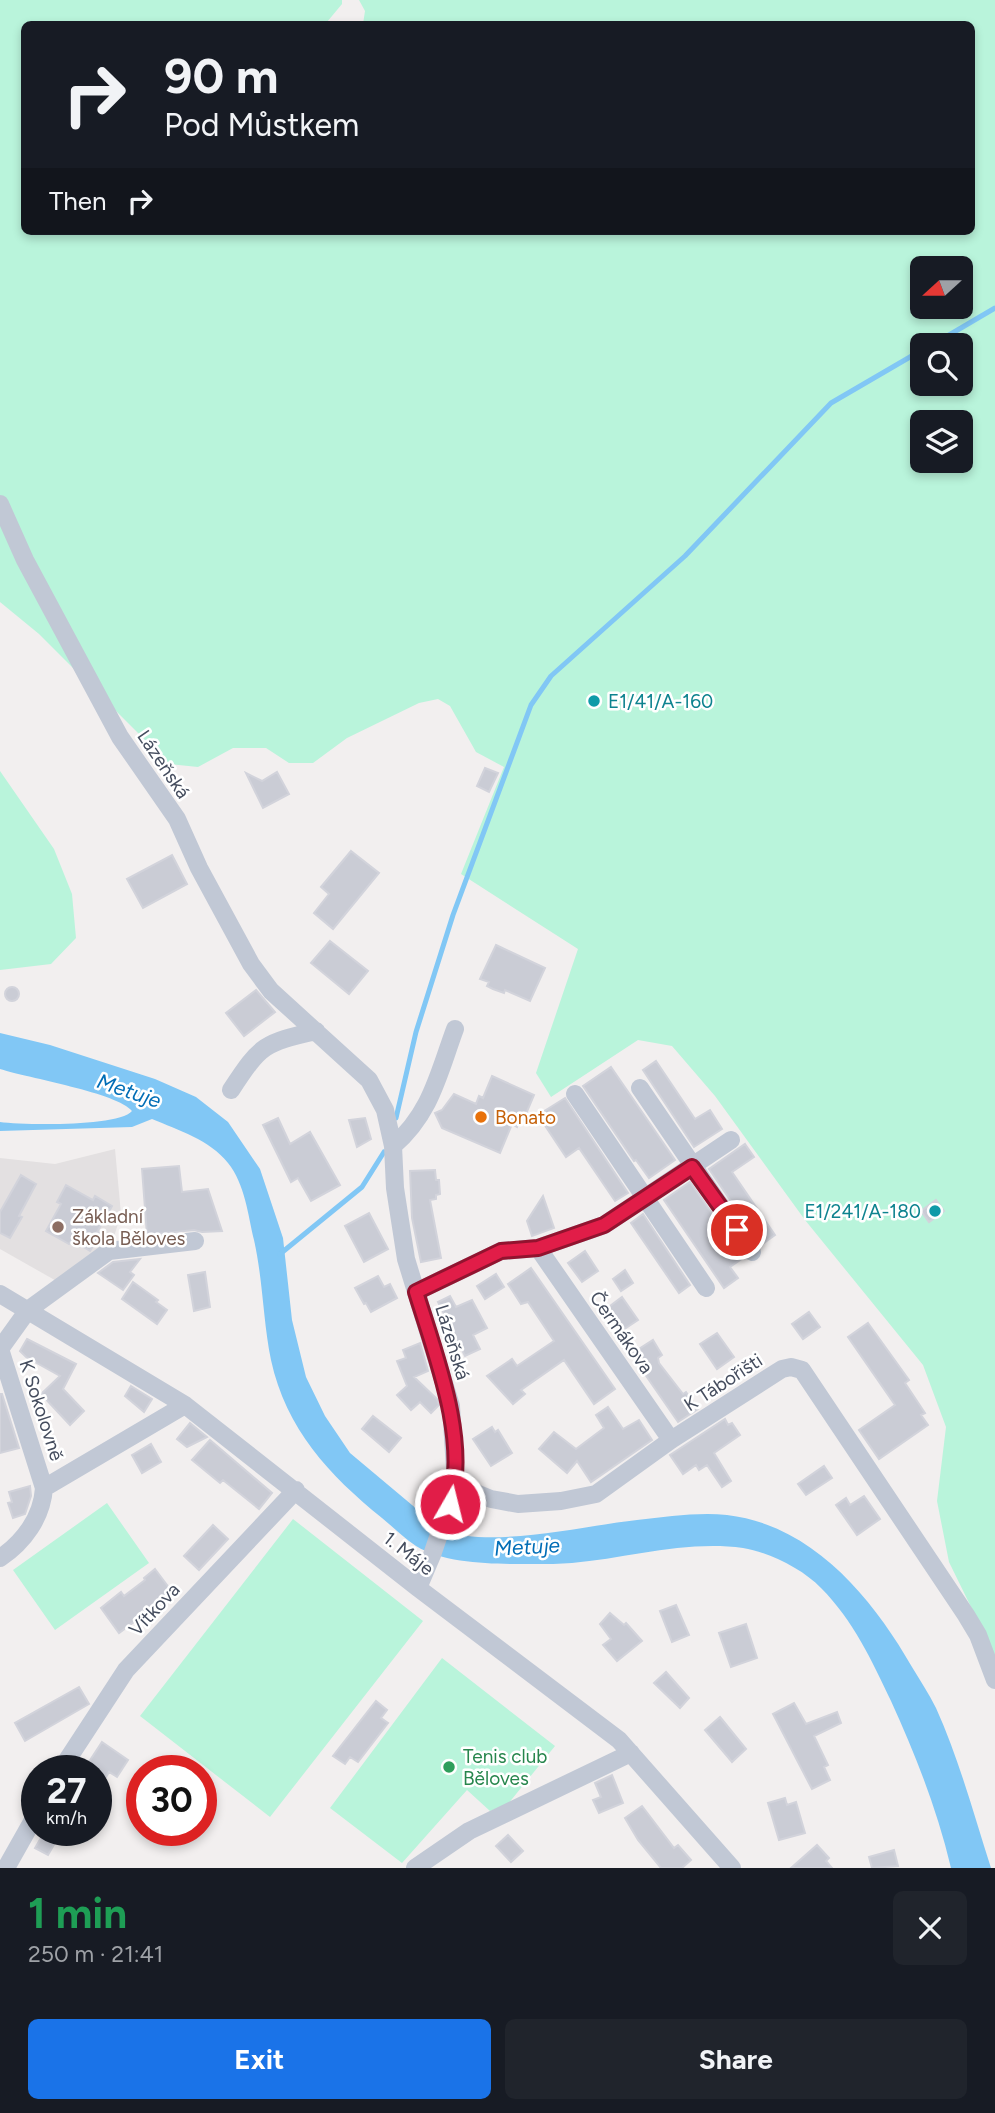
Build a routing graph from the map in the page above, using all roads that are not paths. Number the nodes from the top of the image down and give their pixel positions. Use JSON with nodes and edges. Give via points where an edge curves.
{"nodes":[{"id":1,"x":0,"y":504,"type":"edge"},
{"id":2,"x":454,"y":1028,"type":"dead end"},
{"id":3,"x":316,"y":1031,"type":"junction"},
{"id":4,"x":639,"y":1088,"type":"dead end"},
{"id":5,"x":231,"y":1090,"type":"dead end"},
{"id":6,"x":575,"y":1094,"type":"dead end"},
{"id":7,"x":731,"y":1140,"type":"dead end"},
{"id":8,"x":393,"y":1146,"type":"junction"},
{"id":9,"x":692,"y":1167,"type":"junction"},
{"id":10,"x":645,"y":1198,"type":"junction"},
{"id":11,"x":195,"y":1241,"type":"dead end"},
{"id":12,"x":538,"y":1248,"type":"junction"},
{"id":13,"x":752,"y":1251,"type":"dead end"},
{"id":14,"x":706,"y":1288,"type":"dead end"},
{"id":15,"x":416,"y":1292,"type":"junction"},
{"id":16,"x":0,"y":1294,"type":"edge"},
{"id":17,"x":27,"y":1310,"type":"junction"},
{"id":18,"x":186,"y":1405,"type":"junction"},
{"id":19,"x":671,"y":1440,"type":"junction"},
{"id":20,"x":456,"y":1485,"type":"junction"},
{"id":21,"x":44,"y":1488,"type":"junction"},
{"id":22,"x":296,"y":1490,"type":"junction"},
{"id":23,"x":0,"y":1558,"type":"edge"},
{"id":24,"x":418,"y":1588,"type":"junction"},
{"id":25,"x":995,"y":1680,"type":"edge"},
{"id":26,"x":631,"y":1753,"type":"junction"},
{"id":27,"x":70,"y":1755,"type":"edge"},
{"id":28,"x":21,"y":1841,"type":"edge"},
{"id":29,"x":6,"y":1868,"type":"edge"},
{"id":30,"x":415,"y":1868,"type":"edge"},
{"id":31,"x":732,"y":1868,"type":"edge"}],
"edges":[{"from":1,"to":3,"type":"street","name":"Lázeňská","via":[[120,737],[177,819],[251,964],[271,991]]},
{"from":2,"to":8,"type":"street","via":[[427,1105],[411,1130]]},
{"from":3,"to":5,"type":"street","via":[[273,1041],[261,1049]]},
{"from":3,"to":8,"type":"street","name":"Lázeňská","via":[[369,1080],[385,1110]]},
{"from":4,"to":9,"type":"street"},
{"from":6,"to":10,"type":"street"},
{"from":7,"to":9,"type":"street"},
{"from":8,"to":15,"type":"street","name":"Lázeňská","via":[[406,1259]]},
{"from":9,"to":10,"type":"street"},
{"from":9,"to":13,"type":"street"},
{"from":10,"to":12,"type":"street","via":[[604,1225]]},
{"from":10,"to":14,"type":"street"},
{"from":11,"to":17,"type":"street","via":[[109,1251]]},
{"from":12,"to":15,"type":"street","via":[[501,1251]]},
{"from":12,"to":19,"type":"street","name":"Čermákova"},
{"from":15,"to":20,"type":"street","name":"Lázeňská","via":[[451,1406]]},
{"from":16,"to":17,"type":"street","name":"1. Máje"},
{"from":17,"to":18,"type":"street","name":"1. Máje"},
{"from":17,"to":21,"type":"street","name":"K Sokolovně","via":[[1,1349]]},
{"from":18,"to":21,"type":"street","name":"K Sokolovně"},
{"from":18,"to":22,"type":"street","name":"1. Máje"},
{"from":19,"to":20,"type":"street","name":"K Tábořišti","via":[[596,1494],[518,1504]]},
{"from":19,"to":25,"type":"street","name":"K Tábořišti","via":[[782,1369],[802,1370],[978,1635]]},
{"from":20,"to":24,"type":"street","name":"Lázeňská"},
{"from":21,"to":23,"type":"street","name":"K Sokolovně","via":[[34,1525]]},
{"from":22,"to":24,"type":"street","name":"1. Máje"},
{"from":22,"to":27,"type":"street","name":"Vítkova","via":[[126,1670]]},
{"from":24,"to":26,"type":"street","name":"1. Máje"},
{"from":26,"to":30,"type":"street","via":[[469,1830]]},
{"from":26,"to":31,"type":"street","name":"1. Máje"},
{"from":28,"to":29,"type":"street"}]}
